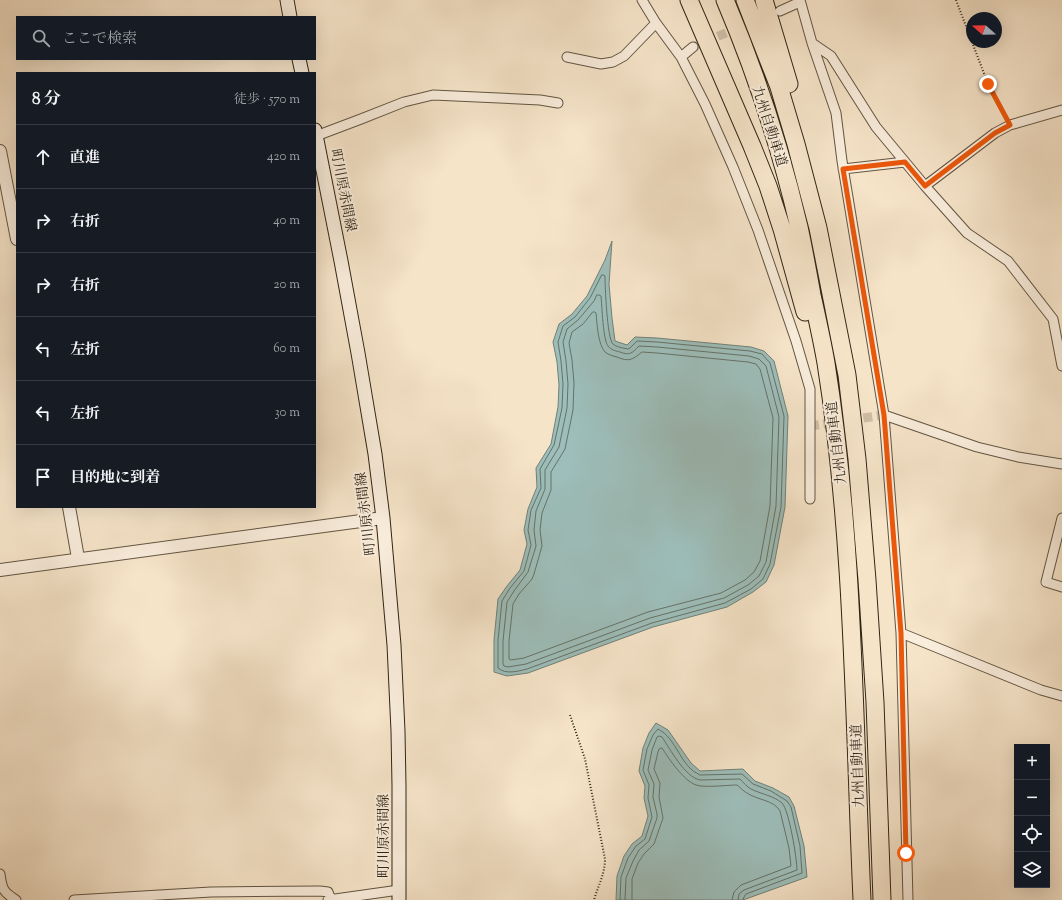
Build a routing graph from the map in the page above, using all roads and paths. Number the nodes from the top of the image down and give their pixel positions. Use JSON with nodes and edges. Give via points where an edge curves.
{"nodes":[{"id":1,"x":287,"y":0,"type":"edge"},
{"id":2,"x":642,"y":0,"type":"edge"},
{"id":3,"x":689,"y":0,"type":"edge"},
{"id":4,"x":725,"y":0,"type":"edge"},
{"id":5,"x":745,"y":0,"type":"edge"},
{"id":6,"x":764,"y":0,"type":"edge"},
{"id":7,"x":956,"y":0,"type":"edge"},
{"id":8,"x":800,"y":1,"type":"edge"},
{"id":9,"x":780,"y":11,"type":"dead end"},
{"id":10,"x":290,"y":16,"type":"edge"},
{"id":11,"x":656,"y":23,"type":"junction"},
{"id":12,"x":812,"y":42,"type":"junction"},
{"id":13,"x":693,"y":47,"type":"tunnel mouth"},
{"id":14,"x":567,"y":57,"type":"dead end"},
{"id":15,"x":680,"y":57,"type":"junction"},
{"id":16,"x":299,"y":60,"type":"edge"},
{"id":17,"x":302,"y":72,"type":"edge"},
{"id":18,"x":558,"y":103,"type":"dead end"},
{"id":19,"x":1062,"y":110,"type":"edge"},
{"id":20,"x":1010,"y":125,"type":"junction"},
{"id":21,"x":316,"y":133,"type":"edge"},
{"id":22,"x":796,"y":144,"type":"junction"},
{"id":23,"x":0,"y":151,"type":"edge"},
{"id":24,"x":905,"y":162,"type":"junction"},
{"id":25,"x":843,"y":169,"type":"junction"},
{"id":26,"x":925,"y":186,"type":"junction"},
{"id":27,"x":16,"y":234,"type":"edge"},
{"id":28,"x":1062,"y":366,"type":"edge"},
{"id":29,"x":884,"y":415,"type":"junction"},
{"id":30,"x":838,"y":457,"type":"junction"},
{"id":31,"x":1062,"y":464,"type":"edge"},
{"id":32,"x":810,"y":499,"type":"dead end"},
{"id":33,"x":68,"y":508,"type":"edge"},
{"id":34,"x":383,"y":518,"type":"junction"},
{"id":35,"x":1062,"y":518,"type":"edge"},
{"id":36,"x":78,"y":558,"type":"junction"},
{"id":37,"x":0,"y":570,"type":"edge"},
{"id":38,"x":1062,"y":587,"type":"edge"},
{"id":39,"x":901,"y":633,"type":"junction"},
{"id":40,"x":1062,"y":696,"type":"edge"},
{"id":41,"x":570,"y":715,"type":"dead end"},
{"id":42,"x":0,"y":874,"type":"edge"},
{"id":43,"x":399,"y":895,"type":"edge"},
{"id":44,"x":16,"y":900,"type":"edge"},
{"id":45,"x":74,"y":900,"type":"edge"},
{"id":46,"x":328,"y":900,"type":"edge"},
{"id":47,"x":331,"y":900,"type":"edge"},
{"id":48,"x":594,"y":900,"type":"edge"},
{"id":49,"x":862,"y":900,"type":"edge"},
{"id":50,"x":882,"y":900,"type":"edge"},
{"id":51,"x":908,"y":900,"type":"edge"}],
"edges":[{"from":1,"to":10,"type":"main road"},
{"from":2,"to":11,"type":"street"},
{"from":3,"to":30,"type":"highway","via":[[768,186],[805,311]]},
{"from":4,"to":30,"type":"highway","name":"九州自動車道","via":[[762,98],[799,228],[826,362]]},
{"from":5,"to":22,"type":"highway","name":"九州自動車道","via":[[779,87]]},
{"from":6,"to":22,"type":"highway","via":[[789,86]]},
{"from":7,"to":20,"type":"path","via":[[988,84]]},
{"from":8,"to":9,"type":"street"},
{"from":8,"to":12,"type":"street"},
{"from":11,"to":14,"type":"street","via":[[624,56],[613,62],[601,64]]},
{"from":11,"to":15,"type":"street"},
{"from":12,"to":24,"type":"street","via":[[831,56],[876,127]]},
{"from":12,"to":25,"type":"street","via":[[836,114]]},
{"from":13,"to":15,"type":"street"},
{"from":15,"to":32,"type":"street","via":[[705,104],[733,167],[796,341],[810,389]]},
{"from":16,"to":17,"type":"main road"},
{"from":18,"to":21,"type":"street","via":[[433,95],[404,102]]},
{"from":19,"to":20,"type":"street"},
{"from":20,"to":26,"type":"street","via":[[995,133]]},
{"from":21,"to":34,"type":"main road","name":"町川原赤間線","via":[[358,353]]},
{"from":22,"to":50,"type":"highway","name":"九州自動車道","via":[[820,236],[847,376],[857,459],[874,694]]},
{"from":23,"to":27,"type":"street"},
{"from":24,"to":25,"type":"street"},
{"from":24,"to":26,"type":"street"},
{"from":25,"to":29,"type":"street"},
{"from":26,"to":28,"type":"street","via":[[967,233],[1008,261],[1053,319]]},
{"from":29,"to":31,"type":"street","via":[[977,447]]},
{"from":29,"to":39,"type":"street"},
{"from":30,"to":49,"type":"highway","name":"九州自動車道","via":[[850,600]]},
{"from":33,"to":36,"type":"street"},
{"from":34,"to":36,"type":"street"},
{"from":34,"to":43,"type":"main road","name":"町川原赤間線","via":[[398,723]]},
{"from":35,"to":38,"type":"street","via":[[1046,582]]},
{"from":36,"to":37,"type":"street"},
{"from":39,"to":40,"type":"street","via":[[1041,690]]},
{"from":39,"to":51,"type":"street"},
{"from":41,"to":48,"type":"path","via":[[585,759],[605,859],[603,875]]},
{"from":42,"to":44,"type":"street","via":[[7,895]]},
{"from":43,"to":47,"type":"street"},
{"from":45,"to":47,"type":"street","via":[[210,892],[312,891],[328,892]]},
{"from":46,"to":47,"type":"street"}]}
